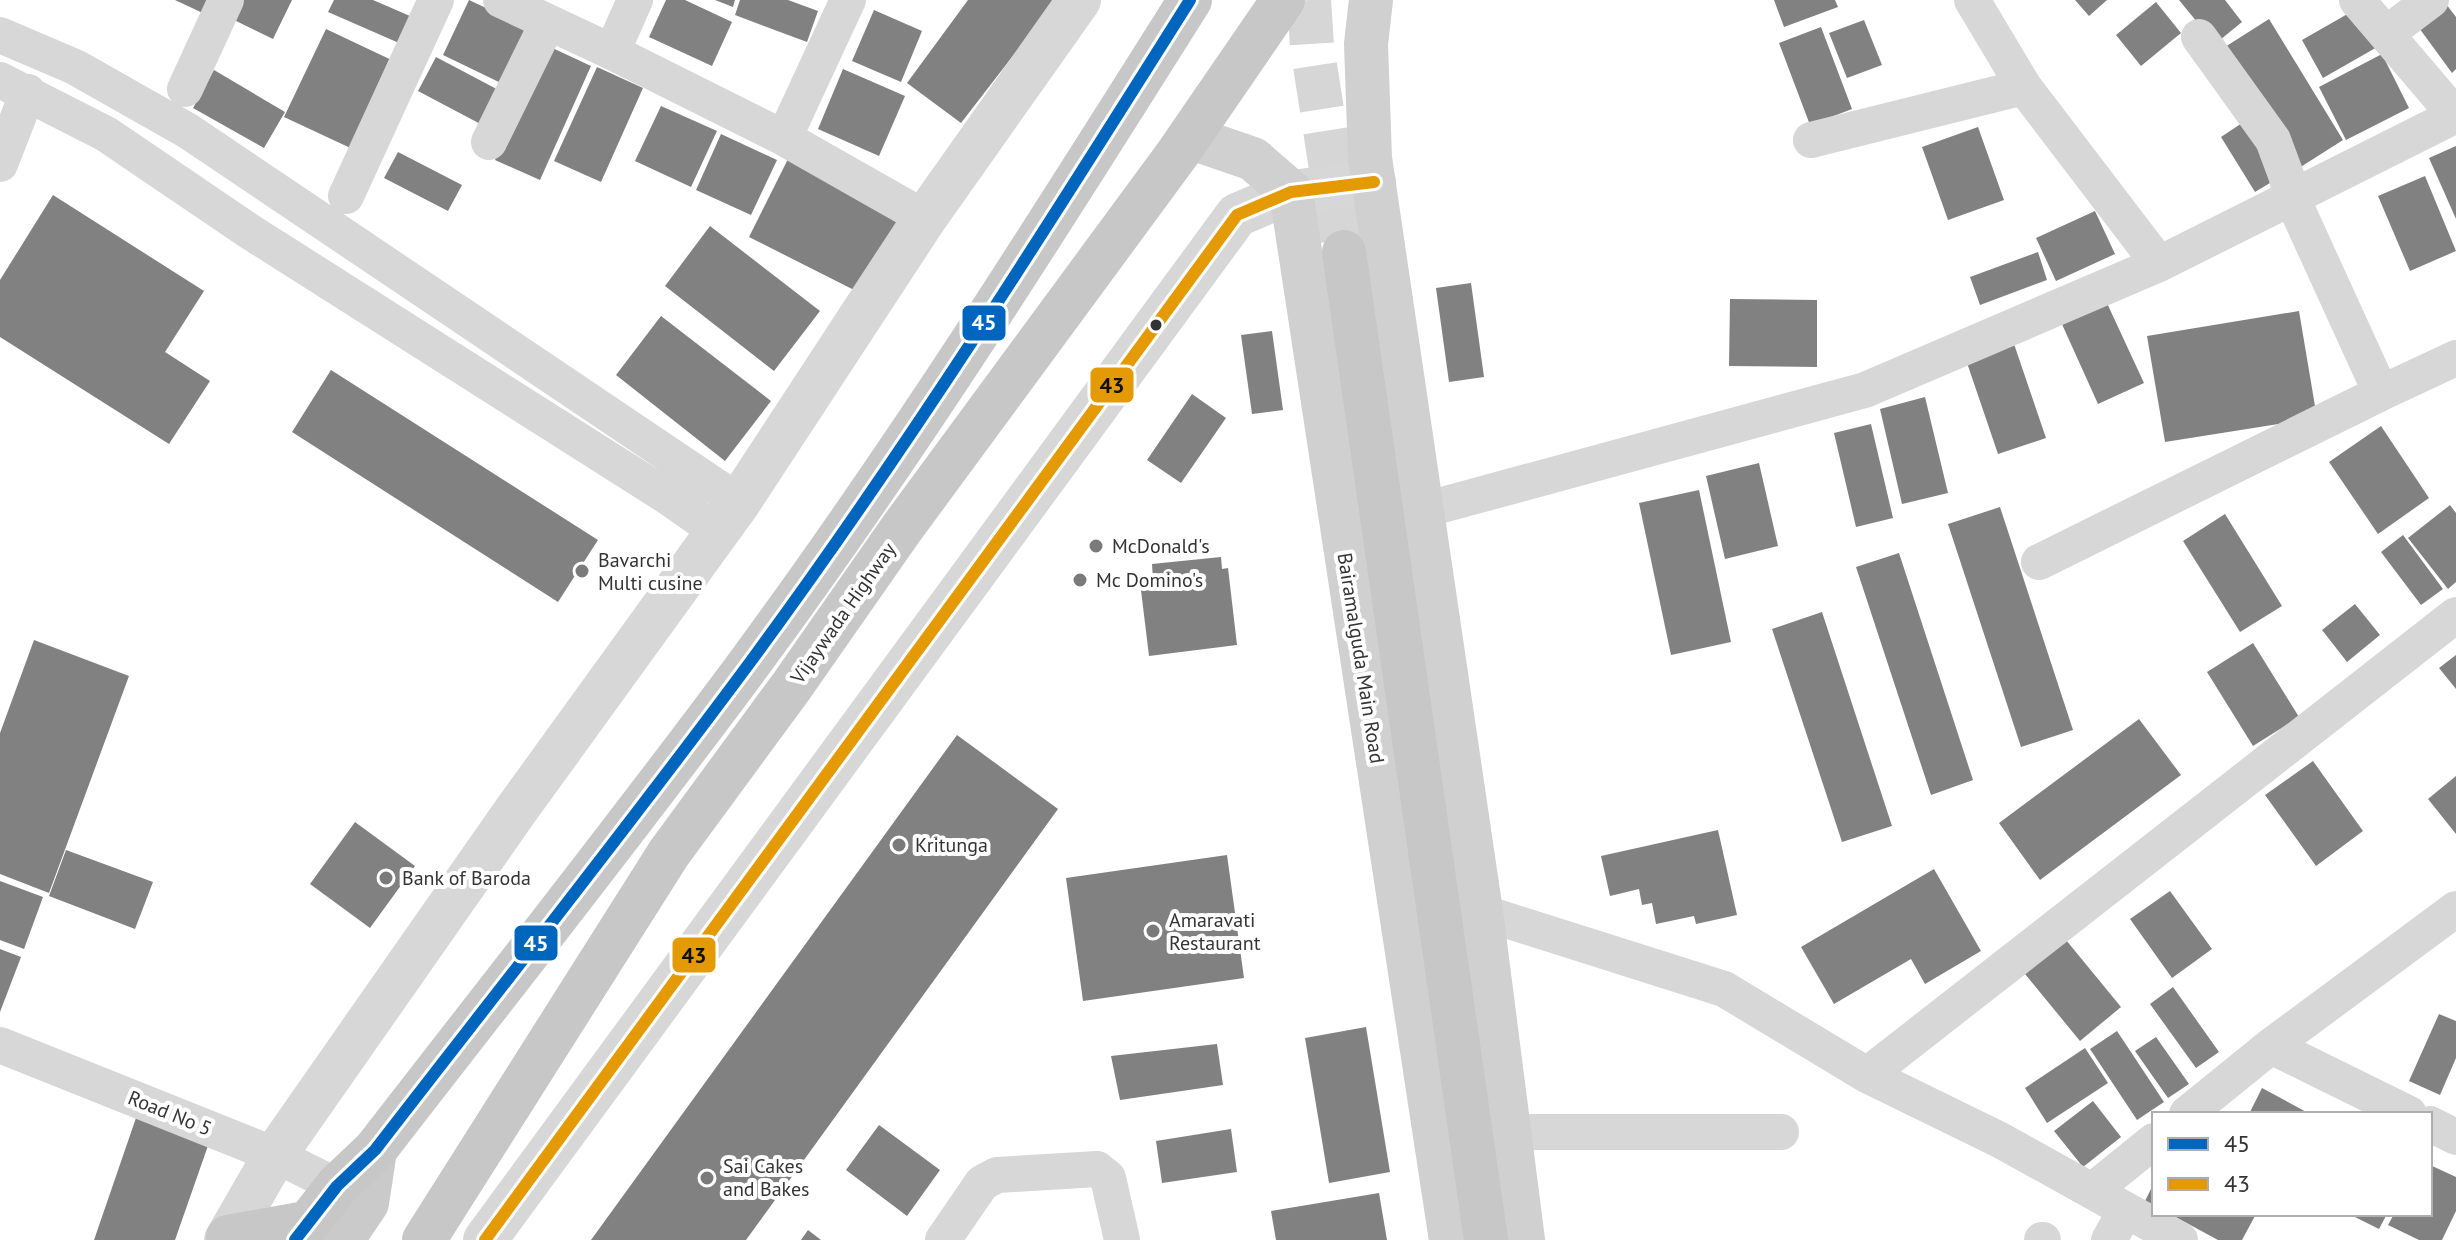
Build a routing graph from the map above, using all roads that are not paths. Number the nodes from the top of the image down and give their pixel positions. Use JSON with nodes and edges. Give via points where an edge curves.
{"nodes":[{"id":1,"x":226,"y":0,"type":"edge"},
{"id":2,"x":436,"y":0,"type":"edge"},
{"id":3,"x":501,"y":0,"type":"edge"},
{"id":4,"x":635,"y":0,"type":"edge"},
{"id":5,"x":848,"y":0,"type":"edge"},
{"id":6,"x":1079,"y":0,"type":"edge"},
{"id":7,"x":1190,"y":0,"type":"edge"},
{"id":8,"x":1283,"y":0,"type":"edge"},
{"id":9,"x":1371,"y":0,"type":"edge"},
{"id":10,"x":1972,"y":0,"type":"edge"},
{"id":11,"x":2357,"y":0,"type":"edge"},
{"id":12,"x":2431,"y":0,"type":"edge"},
{"id":13,"x":548,"y":22,"type":"junction"},
{"id":14,"x":2386,"y":34,"type":"junction"},
{"id":15,"x":0,"y":35,"type":"edge"},
{"id":16,"x":2199,"y":37,"type":"dead end"},
{"id":17,"x":612,"y":52,"type":"junction"},
{"id":18,"x":14,"y":86,"type":"edge"},
{"id":19,"x":2024,"y":87,"type":"junction"},
{"id":20,"x":185,"y":89,"type":"dead end"},
{"id":21,"x":116,"y":91,"type":"junction"},
{"id":22,"x":2456,"y":115,"type":"edge"},
{"id":23,"x":95,"y":128,"type":"junction"},
{"id":24,"x":1189,"y":137,"type":"junction"},
{"id":25,"x":784,"y":138,"type":"junction"},
{"id":26,"x":1811,"y":140,"type":"dead end"},
{"id":27,"x":489,"y":142,"type":"dead end"},
{"id":28,"x":3,"y":145,"type":"edge"},
{"id":29,"x":1374,"y":182,"type":"junction"},
{"id":30,"x":1291,"y":192,"type":"junction"},
{"id":31,"x":346,"y":196,"type":"dead end"},
{"id":32,"x":2292,"y":198,"type":"junction"},
{"id":33,"x":925,"y":218,"type":"junction"},
{"id":34,"x":1344,"y":252,"type":"tunnel mouth"},
{"id":35,"x":2159,"y":264,"type":"junction"},
{"id":36,"x":2456,"y":358,"type":"edge"},
{"id":37,"x":2381,"y":393,"type":"junction"},
{"id":38,"x":1424,"y":510,"type":"junction"},
{"id":39,"x":729,"y":517,"type":"junction"},
{"id":40,"x":2039,"y":562,"type":"dead end"},
{"id":41,"x":2456,"y":615,"type":"edge"},
{"id":42,"x":2456,"y":909,"type":"edge"},
{"id":43,"x":1481,"y":912,"type":"junction"},
{"id":44,"x":0,"y":1045,"type":"edge"},
{"id":45,"x":2271,"y":1046,"type":"junction"},
{"id":46,"x":1867,"y":1075,"type":"junction"},
{"id":47,"x":2189,"y":1112,"type":"edge"},
{"id":48,"x":2405,"y":1112,"type":"edge"},
{"id":49,"x":2432,"y":1125,"type":"edge"},
{"id":50,"x":1510,"y":1132,"type":"junction"},
{"id":51,"x":1781,"y":1132,"type":"dead end"},
{"id":52,"x":2456,"y":1137,"type":"edge"},
{"id":53,"x":2152,"y":1143,"type":"edge"},
{"id":54,"x":375,"y":1150,"type":"junction"},
{"id":55,"x":275,"y":1155,"type":"junction"},
{"id":56,"x":337,"y":1186,"type":"junction"},
{"id":57,"x":2092,"y":1191,"type":"junction"},
{"id":58,"x":2118,"y":1225,"type":"edge"},
{"id":59,"x":315,"y":1234,"type":"edge"},
{"id":60,"x":2167,"y":1237,"type":"edge"},
{"id":61,"x":227,"y":1238,"type":"edge"},
{"id":62,"x":424,"y":1240,"type":"edge"},
{"id":63,"x":485,"y":1240,"type":"edge"},
{"id":64,"x":943,"y":1240,"type":"edge"},
{"id":65,"x":1122,"y":1240,"type":"edge"},
{"id":66,"x":1451,"y":1240,"type":"edge"},
{"id":67,"x":1486,"y":1240,"type":"edge"},
{"id":68,"x":1523,"y":1240,"type":"edge"}],
"edges":[{"from":1,"to":20,"type":"street"},
{"from":2,"to":31,"type":"street"},
{"from":3,"to":13,"type":"street"},
{"from":4,"to":17,"type":"street"},
{"from":5,"to":25,"type":"street"},
{"from":6,"to":33,"type":"street"},
{"from":7,"to":54,"type":"highway","via":[[1017,275],[837,540]]},
{"from":8,"to":24,"type":"highway","name":"Vijaywada Highway"},
{"from":9,"to":29,"type":"main road","via":[[1366,44]]},
{"from":10,"to":19,"type":"street"},
{"from":11,"to":14,"type":"street"},
{"from":12,"to":14,"type":"street"},
{"from":13,"to":17,"type":"street"},
{"from":13,"to":27,"type":"street"},
{"from":14,"to":22,"type":"street"},
{"from":15,"to":21,"type":"street"},
{"from":16,"to":32,"type":"street","via":[[2273,140]]},
{"from":17,"to":25,"type":"street"},
{"from":18,"to":23,"type":"street"},
{"from":18,"to":28,"type":"street"},
{"from":19,"to":26,"type":"street"},
{"from":19,"to":35,"type":"street"},
{"from":21,"to":23,"type":"street"},
{"from":21,"to":39,"type":"street","via":[[188,131]]},
{"from":22,"to":32,"type":"street"},
{"from":23,"to":39,"type":"street","via":[[655,489]]},
{"from":24,"to":30,"type":"main road","via":[[1253,159]]},
{"from":24,"to":62,"type":"highway","name":"Vijaywada Highway","via":[[669,853]]},
{"from":25,"to":33,"type":"street"},
{"from":29,"to":30,"type":"street"},
{"from":29,"to":38,"type":"main road"},
{"from":30,"to":63,"type":"street","via":[[1237,215]]},
{"from":30,"to":66,"type":"main road","name":"Bairamalguda Main Road"},
{"from":32,"to":35,"type":"street"},
{"from":32,"to":37,"type":"street"},
{"from":33,"to":39,"type":"street"},
{"from":34,"to":67,"type":"highway"},
{"from":35,"to":38,"type":"street","via":[[1865,390]]},
{"from":36,"to":37,"type":"street"},
{"from":37,"to":40,"type":"street"},
{"from":38,"to":43,"type":"main road"},
{"from":39,"to":55,"type":"street"},
{"from":41,"to":46,"type":"street"},
{"from":42,"to":45,"type":"street"},
{"from":43,"to":46,"type":"street","via":[[1724,989]]},
{"from":43,"to":50,"type":"main road"},
{"from":44,"to":55,"type":"street","name":"Road No 5"},
{"from":45,"to":47,"type":"street"},
{"from":45,"to":48,"type":"street"},
{"from":46,"to":57,"type":"street"},
{"from":49,"to":52,"type":"street"},
{"from":50,"to":51,"type":"street"},
{"from":50,"to":68,"type":"main road"},
{"from":53,"to":57,"type":"street"},
{"from":54,"to":56,"type":"highway"},
{"from":54,"to":59,"type":"main road","via":[[367,1203]]},
{"from":55,"to":56,"type":"street","name":"Road No 5"},
{"from":55,"to":61,"type":"street"},
{"from":56,"to":59,"type":"highway"},
{"from":57,"to":58,"type":"street"},
{"from":58,"to":60,"type":"street"},
{"from":59,"to":61,"type":"highway"},
{"from":64,"to":65,"type":"street","via":[[982,1183],[997,1175],[1097,1169],[1108,1178]]}]}
